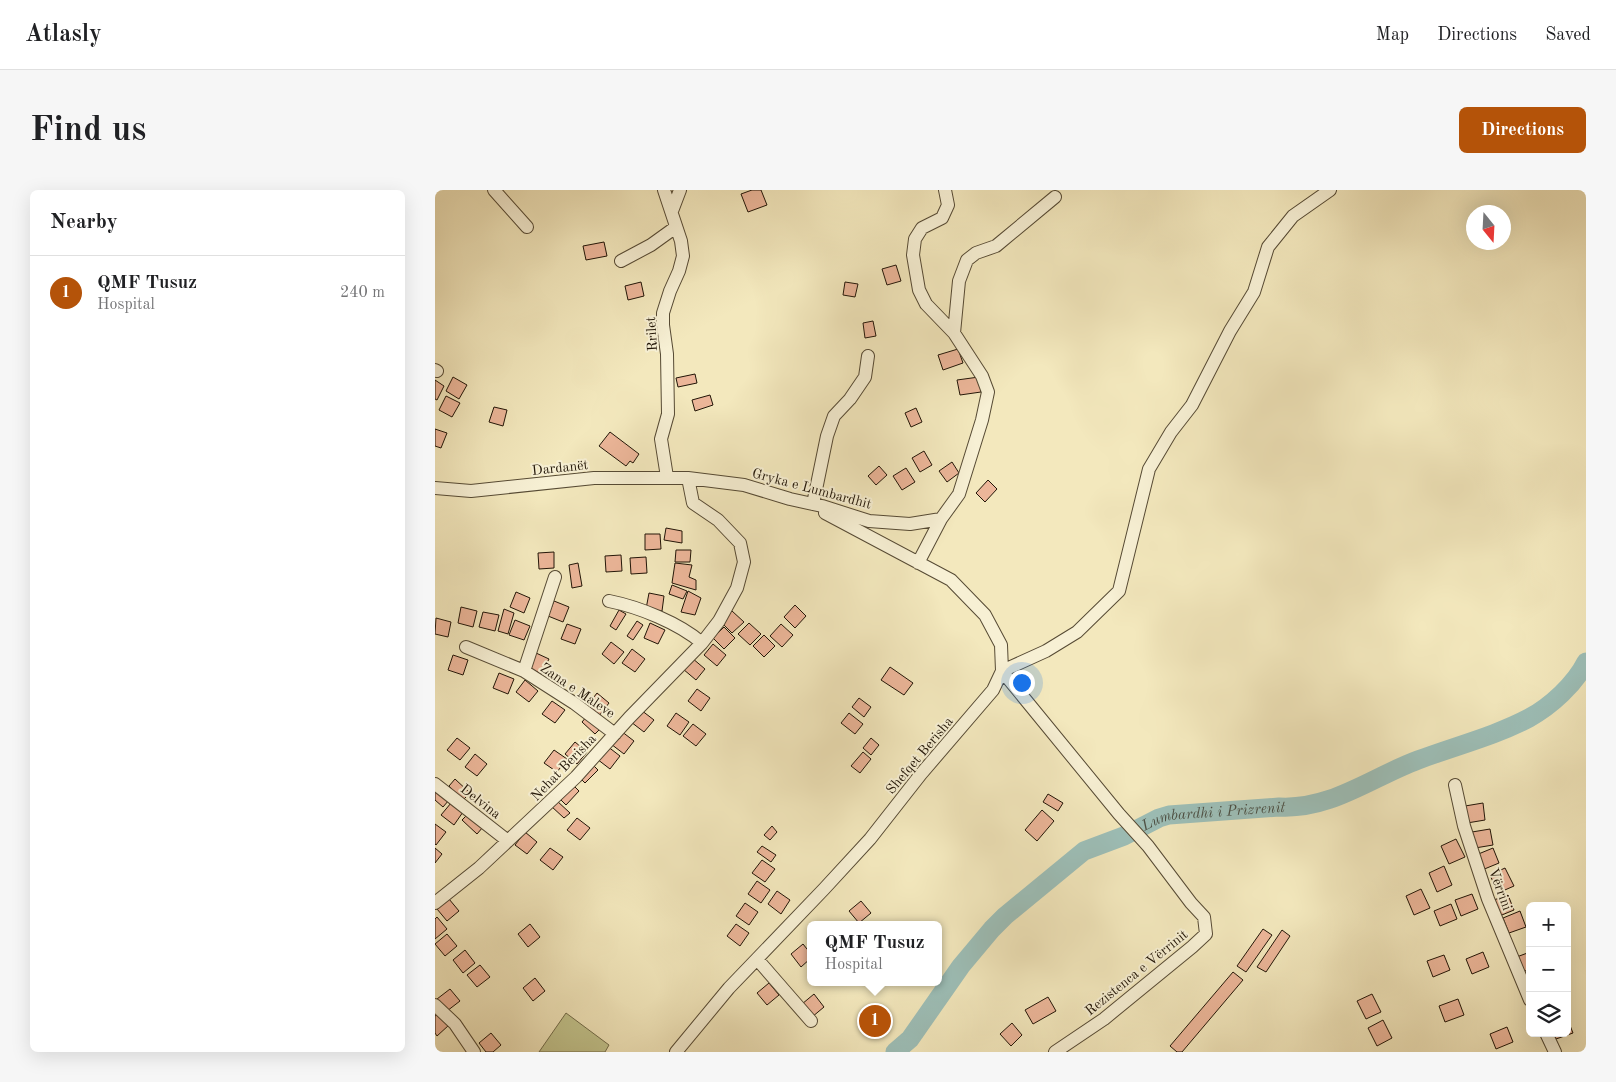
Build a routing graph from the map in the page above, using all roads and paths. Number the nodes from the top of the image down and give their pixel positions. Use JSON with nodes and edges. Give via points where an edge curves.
{"nodes":[{"id":1,"x":494,"y":190,"type":"edge"},
{"id":2,"x":664,"y":190,"type":"edge"},
{"id":3,"x":680,"y":190,"type":"edge"},
{"id":4,"x":945,"y":190,"type":"edge"},
{"id":5,"x":1330,"y":190,"type":"edge"},
{"id":6,"x":1055,"y":197,"type":"dead end"},
{"id":7,"x":672,"y":211,"type":"junction"},
{"id":8,"x":527,"y":227,"type":"dead end"},
{"id":9,"x":676,"y":227,"type":"junction"},
{"id":10,"x":621,"y":261,"type":"dead end"},
{"id":11,"x":954,"y":333,"type":"junction"},
{"id":12,"x":868,"y":356,"type":"dead end"},
{"id":13,"x":667,"y":477,"type":"junction"},
{"id":14,"x":688,"y":478,"type":"junction"},
{"id":15,"x":435,"y":488,"type":"edge"},
{"id":16,"x":813,"y":504,"type":"junction"},
{"id":17,"x":941,"y":519,"type":"junction"},
{"id":18,"x":918,"y":563,"type":"junction"},
{"id":19,"x":555,"y":577,"type":"dead end"},
{"id":20,"x":609,"y":602,"type":"dead end"},
{"id":21,"x":702,"y":642,"type":"junction"},
{"id":22,"x":465,"y":647,"type":"dead end"},
{"id":23,"x":524,"y":671,"type":"junction"},
{"id":24,"x":1002,"y":671,"type":"junction"},
{"id":25,"x":615,"y":734,"type":"junction"},
{"id":26,"x":435,"y":784,"type":"edge"},
{"id":27,"x":1455,"y":785,"type":"dead end"},
{"id":28,"x":508,"y":841,"type":"junction"},
{"id":29,"x":435,"y":902,"type":"edge"},
{"id":30,"x":757,"y":959,"type":"junction"},
{"id":31,"x":1527,"y":992,"type":"edge"},
{"id":32,"x":435,"y":1006,"type":"edge"},
{"id":33,"x":811,"y":1021,"type":"dead end"},
{"id":34,"x":1548,"y":1037,"type":"edge"},
{"id":35,"x":474,"y":1052,"type":"edge"},
{"id":36,"x":676,"y":1052,"type":"edge"},
{"id":37,"x":1055,"y":1052,"type":"edge"},
{"id":38,"x":1555,"y":1052,"type":"edge"}],
"edges":[{"from":1,"to":8,"type":"street"},
{"from":2,"to":7,"type":"street","name":"Rrilet"},
{"from":3,"to":7,"type":"street"},
{"from":4,"to":11,"type":"street","via":[[948,205],[942,218],[922,228],[915,239],[913,255],[919,290],[926,304]]},
{"from":5,"to":24,"type":"street","via":[[1293,216],[1268,247],[1254,292],[1192,405],[1149,469],[1119,591],[1077,632]]},
{"from":6,"to":11,"type":"street","via":[[996,246],[977,252],[967,260],[959,281]]},
{"from":7,"to":9,"type":"street","name":"Rrilet"},
{"from":9,"to":10,"type":"street"},
{"from":9,"to":13,"type":"street","name":"Rrilet","via":[[683,256],[663,312],[668,414],[661,439]]},
{"from":11,"to":17,"type":"street","via":[[983,376],[988,392],[959,494]]},
{"from":12,"to":16,"type":"street","via":[[865,377],[834,416]]},
{"from":13,"to":14,"type":"street","name":"Dardanët"},
{"from":13,"to":15,"type":"street","name":"Dardanët","via":[[594,478],[471,491]]},
{"from":14,"to":16,"type":"street","name":"Gryka e Lumbardhit","via":[[744,485]]},
{"from":14,"to":21,"type":"street","name":"Nehat Berisha","via":[[693,503],[718,520],[740,543],[744,562],[737,588],[719,621]]},
{"from":16,"to":17,"type":"street","name":"Gryka e Lumbardhit","via":[[869,521],[910,524]]},
{"from":16,"to":18,"type":"street","name":"Shefqet Berisha"},
{"from":17,"to":18,"type":"street"},
{"from":18,"to":24,"type":"street","name":"Shefqet Berisha","via":[[951,580],[985,615],[1001,645]]},
{"from":19,"to":23,"type":"street","name":"Zana e Maleve"},
{"from":20,"to":21,"type":"street","via":[[625,604],[668,621],[689,631]]},
{"from":21,"to":25,"type":"street","name":"Nehat Berisha"},
{"from":22,"to":23,"type":"street","name":"Zana e Maleve"},
{"from":23,"to":25,"type":"street","name":"Zana e Maleve"},
{"from":24,"to":30,"type":"street","name":"Shefqet Berisha","via":[[993,690],[870,839]]},
{"from":24,"to":37,"type":"street","name":"Rezistenca e Vërrinit","via":[[1204,917],[1206,934],[1104,1019]]},
{"from":25,"to":28,"type":"street","name":"Nehat Berisha","via":[[576,777]]},
{"from":26,"to":28,"type":"street","name":"Delvina"},
{"from":27,"to":31,"type":"street","name":"Vërrini","via":[[1464,826],[1488,899]]},
{"from":28,"to":29,"type":"street","name":"Nehat Berisha"},
{"from":30,"to":33,"type":"street"},
{"from":30,"to":36,"type":"street","name":"Shefqet Berisha"},
{"from":32,"to":35,"type":"street","via":[[455,1024]]},
{"from":34,"to":38,"type":"street"}]}
